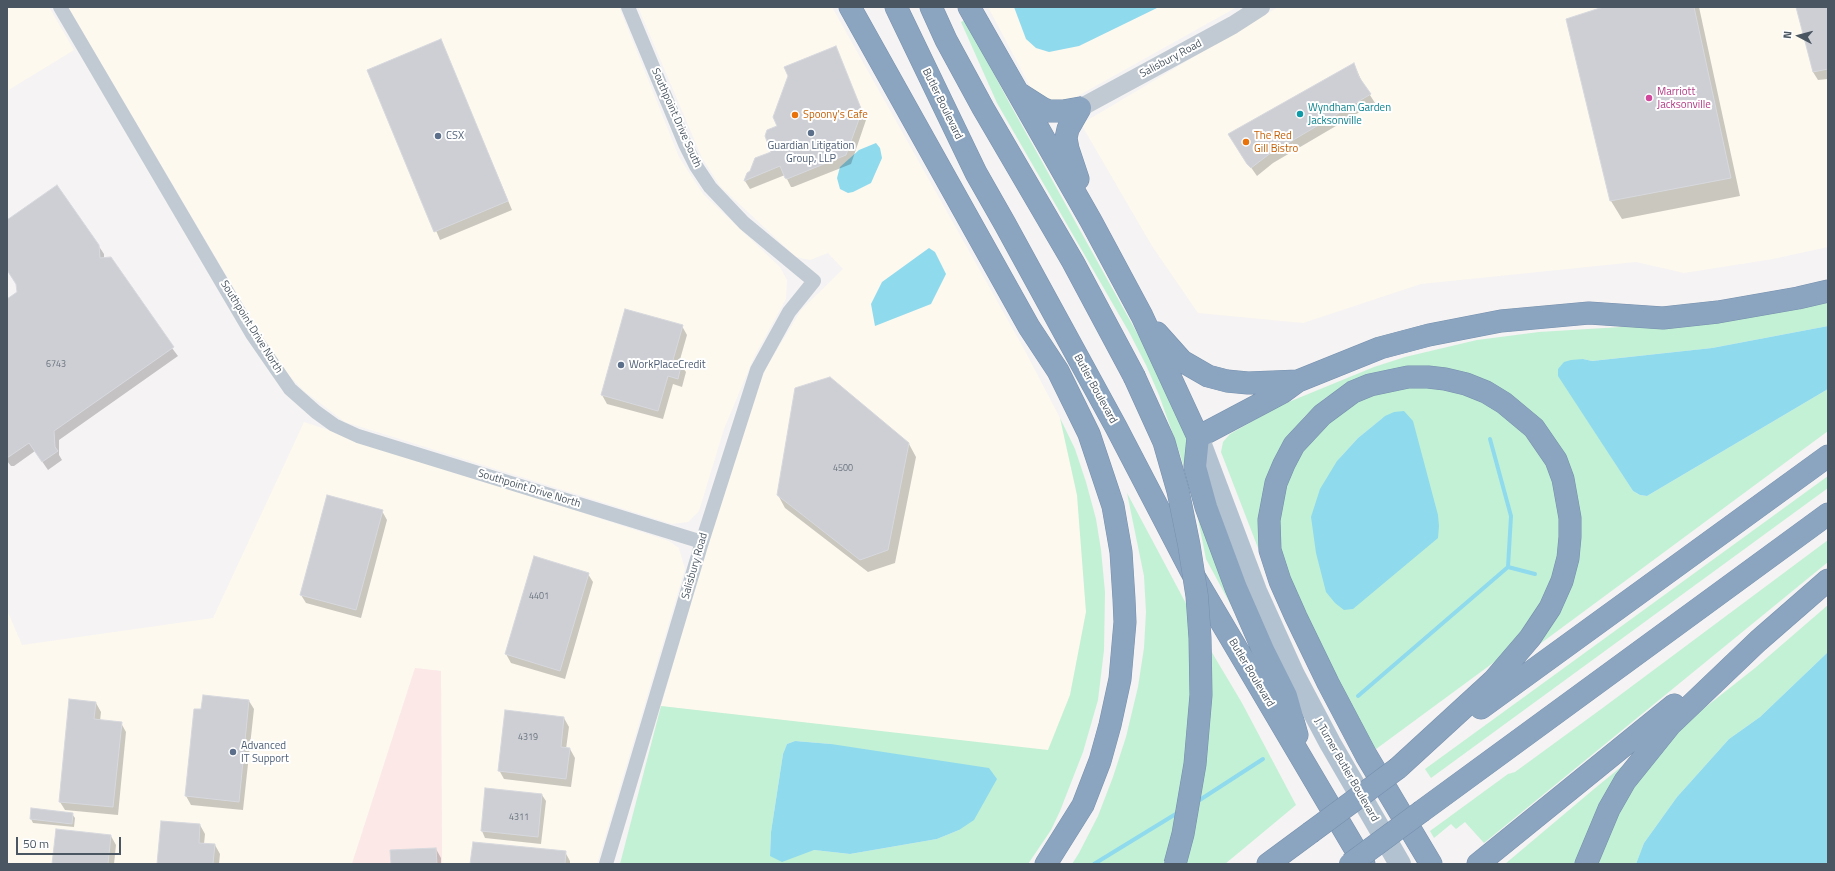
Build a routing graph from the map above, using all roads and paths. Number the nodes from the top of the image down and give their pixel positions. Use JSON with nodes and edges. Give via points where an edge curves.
{"nodes":[{"id":1,"x":60,"y":7,"type":"edge"},
{"id":2,"x":628,"y":7,"type":"edge"},
{"id":3,"x":850,"y":7,"type":"edge"},
{"id":4,"x":896,"y":7,"type":"edge"},
{"id":5,"x":931,"y":7,"type":"edge"},
{"id":6,"x":969,"y":7,"type":"edge"},
{"id":7,"x":1261,"y":7,"type":"edge"},
{"id":8,"x":1017,"y":92,"type":"junction"},
{"id":9,"x":1080,"y":108,"type":"junction"},
{"id":10,"x":1091,"y":221,"type":"junction"},
{"id":11,"x":1005,"y":224,"type":"junction"},
{"id":12,"x":814,"y":281,"type":"joint"},
{"id":13,"x":1828,"y":291,"type":"edge"},
{"id":14,"x":1142,"y":316,"type":"junction"},
{"id":15,"x":1058,"y":371,"type":"junction"},
{"id":16,"x":1298,"y":381,"type":"junction"},
{"id":17,"x":1198,"y":437,"type":"junction"},
{"id":18,"x":1828,"y":456,"type":"edge"},
{"id":19,"x":1828,"y":514,"type":"edge"},
{"id":20,"x":702,"y":542,"type":"junction"},
{"id":21,"x":1828,"y":580,"type":"edge"},
{"id":22,"x":1758,"y":641,"type":"junction"},
{"id":23,"x":1306,"y":764,"type":"junction"},
{"id":24,"x":1398,"y":768,"type":"junction"},
{"id":25,"x":1480,"y":862,"type":"edge"},
{"id":26,"x":606,"y":864,"type":"edge"},
{"id":27,"x":1046,"y":864,"type":"edge"},
{"id":28,"x":1175,"y":864,"type":"edge"},
{"id":29,"x":1268,"y":864,"type":"edge"},
{"id":30,"x":1350,"y":864,"type":"edge"},
{"id":31,"x":1364,"y":864,"type":"edge"},
{"id":32,"x":1400,"y":864,"type":"edge"},
{"id":33,"x":1431,"y":864,"type":"edge"},
{"id":34,"x":1586,"y":864,"type":"edge"}],
"edges":[{"from":1,"to":20,"type":"street","name":"Southpoint Drive North","via":[[252,334],[290,389],[316,412],[334,425],[358,436]]},
{"from":2,"to":12,"type":"street","name":"Southpoint Drive South","via":[[685,144],[710,187],[744,223]]},
{"from":3,"to":15,"type":"highway","via":[[1029,326]]},
{"from":4,"to":11,"type":"highway","name":"Butler Boulevard","via":[[976,174]]},
{"from":5,"to":28,"type":"highway","bridge":true,"via":[[983,108],[1077,269],[1134,376],[1164,442],[1178,491],[1197,596],[1201,695],[1195,764]]},
{"from":6,"to":8,"type":"highway"},
{"from":7,"to":9,"type":"street","name":"Salisbury Road","via":[[1234,25]]},
{"from":8,"to":9,"type":"highway","via":[[1050,111]]},
{"from":8,"to":10,"type":"highway"},
{"from":9,"to":10,"type":"highway","via":[[1066,138]]},
{"from":10,"to":14,"type":"highway"},
{"from":11,"to":15,"type":"highway"},
{"from":11,"to":23,"type":"highway","name":"Butler Boulevard","via":[[1191,571]]},
{"from":12,"to":20,"type":"street","name":"Salisbury Road","via":[[789,312],[757,370]]},
{"from":13,"to":16,"type":"highway","via":[[1733,309],[1663,318],[1589,313],[1532,317],[1470,326],[1380,348]]},
{"from":14,"to":16,"type":"highway","via":[[1182,361],[1208,376],[1248,383]]},
{"from":14,"to":17,"type":"highway"},
{"from":15,"to":27,"type":"highway","via":[[1091,440],[1113,506],[1121,552],[1124,622],[1120,679],[1100,761],[1083,805]]},
{"from":16,"to":17,"type":"highway","via":[[1283,392]]},
{"from":17,"to":23,"type":"highway","via":[[1194,467],[1201,493],[1236,588],[1286,696]]},
{"from":17,"to":32,"type":"main road","name":"J. Turner Butler Boulevard","via":[[1256,592],[1294,675]]},
{"from":18,"to":24,"type":"highway"},
{"from":19,"to":30,"type":"highway","bridge":true},
{"from":20,"to":26,"type":"street","name":"Salisbury Road"},
{"from":21,"to":22,"type":"highway"},
{"from":22,"to":25,"type":"highway","via":[[1650,724]]},
{"from":22,"to":34,"type":"highway","via":[[1670,725],[1625,781],[1609,809]]},
{"from":23,"to":31,"type":"highway"},
{"from":24,"to":29,"type":"highway","bridge":true},
{"from":24,"to":33,"type":"highway","via":[[1494,680],[1530,638],[1550,608],[1562,581],[1570,537],[1564,479],[1556,460],[1534,428],[1486,392],[1466,384],[1428,377],[1408,377],[1370,385],[1353,392],[1322,415],[1294,445],[1284,464],[1276,483],[1269,520],[1270,550],[1296,617],[1366,755]]}]}
